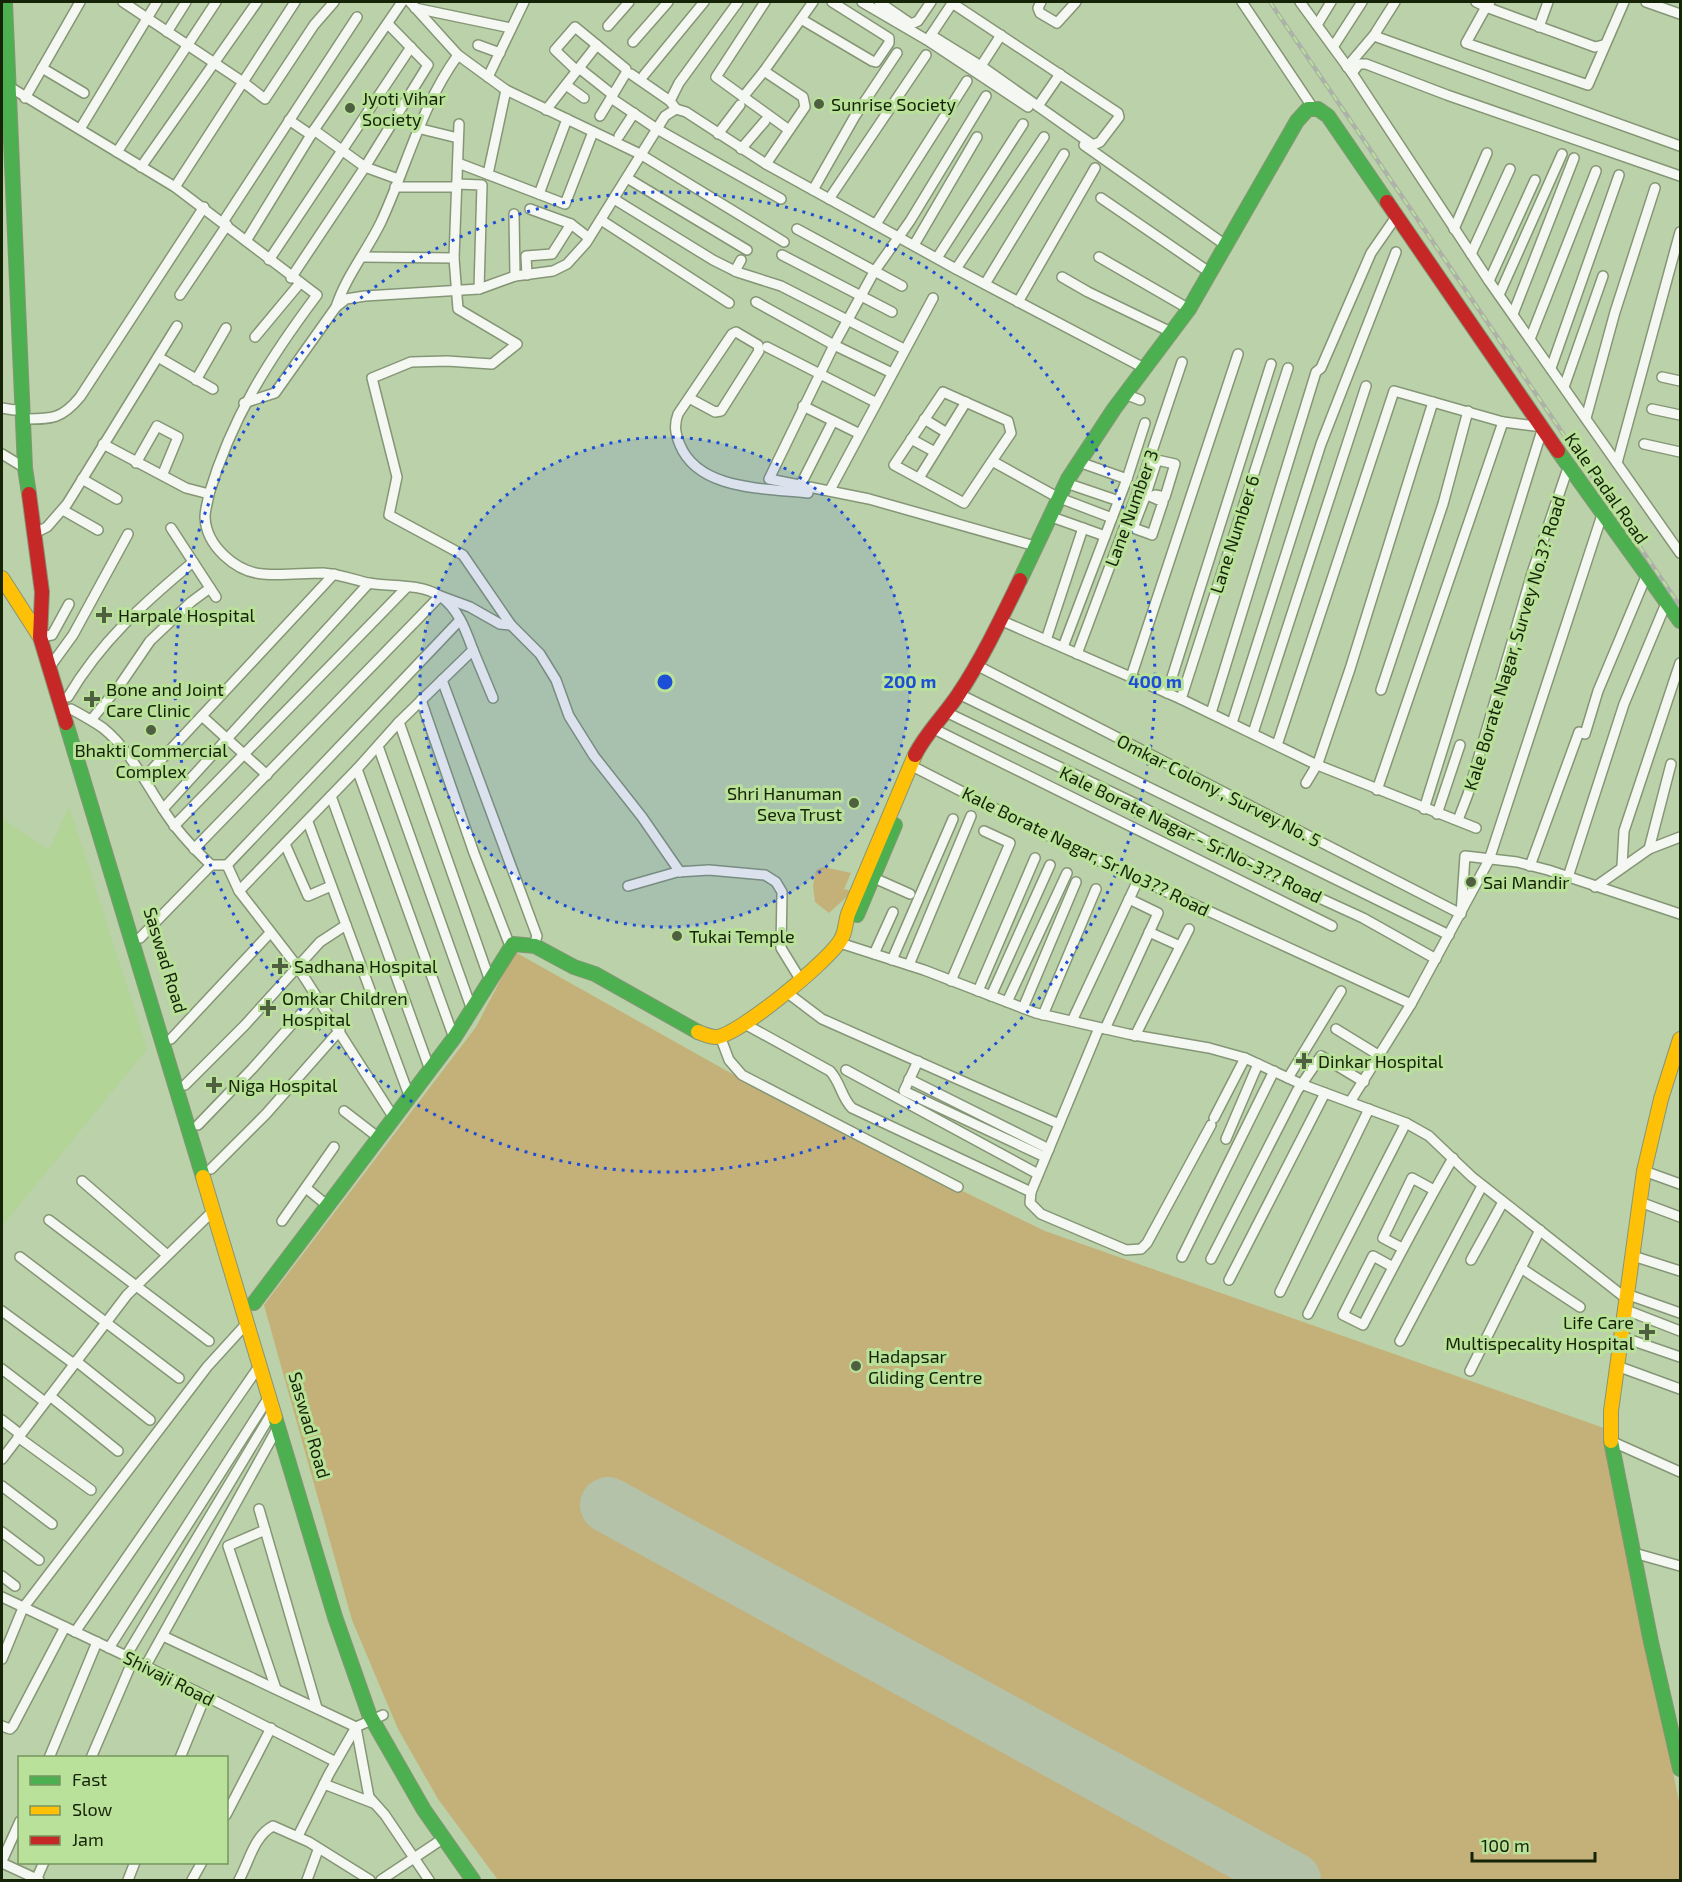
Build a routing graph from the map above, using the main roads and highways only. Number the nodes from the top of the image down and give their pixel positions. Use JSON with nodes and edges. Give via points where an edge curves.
{"nodes":[{"id":1,"x":4,"y":6,"type":"edge"},
{"id":2,"x":6,"y":116,"type":"edge"},
{"id":3,"x":8,"y":233,"type":"edge"},
{"id":4,"x":2,"y":578,"type":"edge"},
{"id":5,"x":1680,"y":621,"type":"edge"},
{"id":6,"x":46,"y":636,"type":"junction"},
{"id":7,"x":53,"y":664,"type":"junction"},
{"id":8,"x":884,"y":840,"type":"junction"},
{"id":9,"x":842,"y":939,"type":"junction"},
{"id":10,"x":1680,"y":1039,"type":"edge"},
{"id":11,"x":254,"y":1303,"type":"junction"},
{"id":12,"x":378,"y":1718,"type":"junction"},
{"id":13,"x":1680,"y":1769,"type":"edge"},
{"id":14,"x":473,"y":1881,"type":"edge"},
{"id":15,"x":488,"y":1881,"type":"edge"}],
"edges":[{"from":1,"to":2,"type":"main road","name":"Saswad Road"},
{"from":2,"to":3,"type":"main road","name":"Saswad Road"},
{"from":3,"to":6,"type":"main road","name":"Saswad Road","via":[[26,468]]},
{"from":4,"to":6,"type":"main road"},
{"from":5,"to":8,"type":"main road","name":"Kale Padal Road","via":[[1602,515],[1328,116],[1308,109],[1297,121],[1189,309],[1125,393],[1057,497],[1000,620],[959,694],[933,731],[931,743],[915,767]]},
{"from":6,"to":7,"type":"main road","name":"Saswad Road"},
{"from":7,"to":11,"type":"main road","name":"Saswad Road","via":[[70,703]]},
{"from":7,"to":12,"type":"main road","name":"Saswad Road","via":[[151,1006],[335,1617]]},
{"from":8,"to":9,"type":"main road","via":[[843,925]]},
{"from":8,"to":9,"type":"main road","via":[[874,878],[851,929]]},
{"from":9,"to":11,"type":"main road","via":[[831,955],[720,1036],[686,1033],[534,945],[524,942],[510,946],[454,1038]]},
{"from":10,"to":13,"type":"main road","via":[[1644,1171],[1612,1397],[1612,1441]]},
{"from":11,"to":12,"type":"main road","name":"Saswad Road"},
{"from":12,"to":14,"type":"main road","name":"Saswad Road","via":[[390,1754]]},
{"from":12,"to":15,"type":"main road","name":"Saswad Road"}]}
